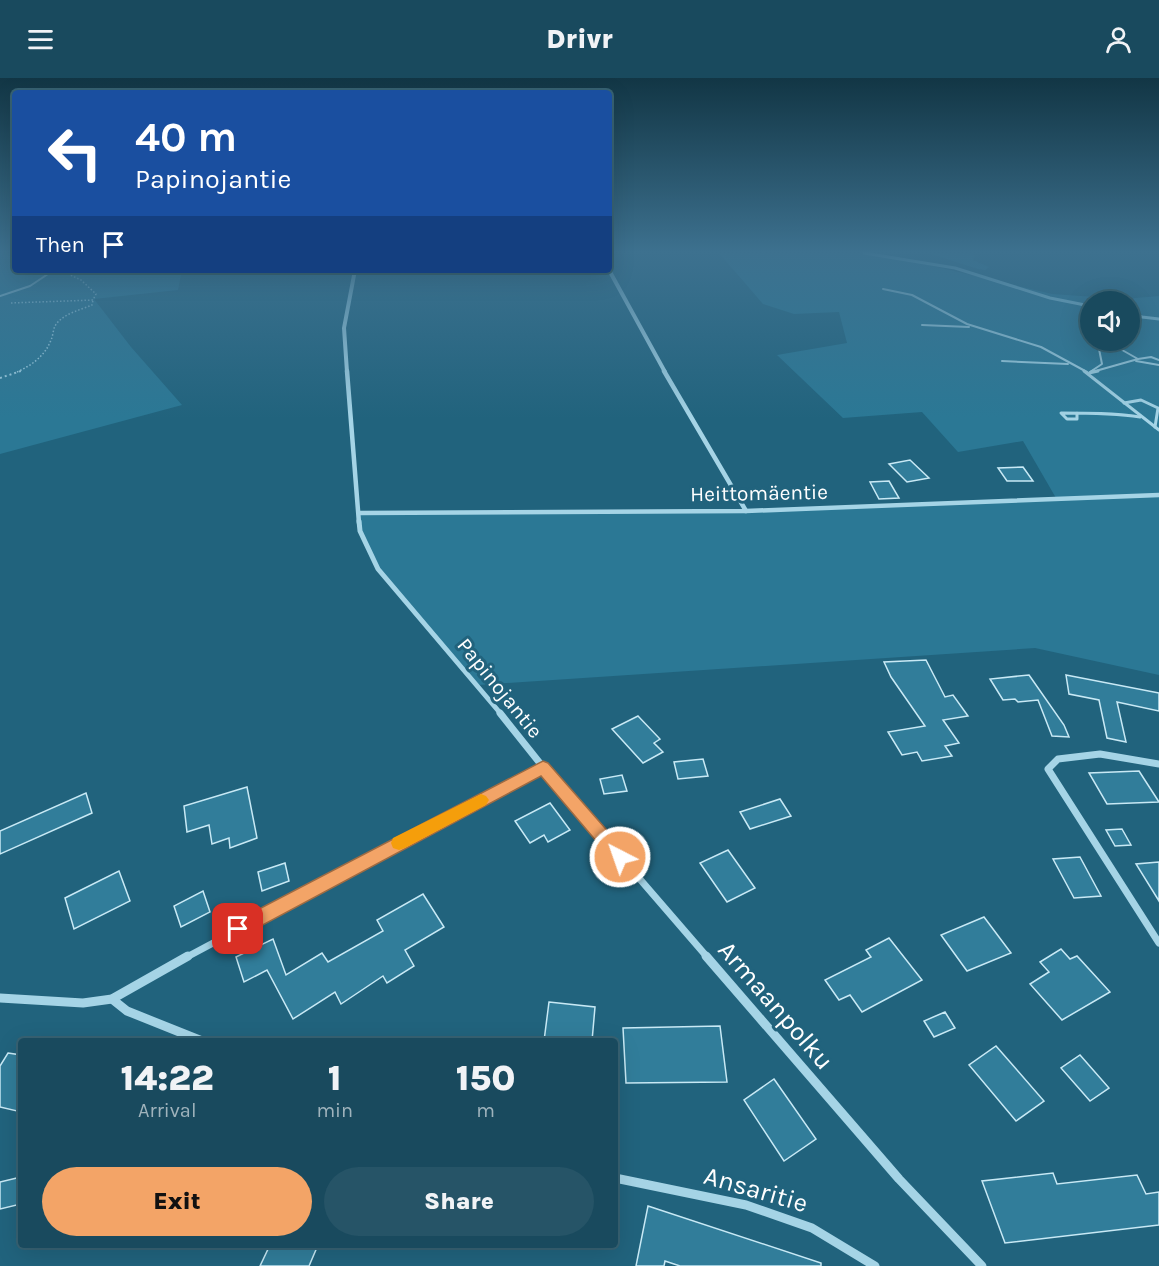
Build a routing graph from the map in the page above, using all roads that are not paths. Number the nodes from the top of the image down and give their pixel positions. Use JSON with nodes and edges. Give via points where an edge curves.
{"nodes":[{"id":1,"x":347,"y":308,"type":"edge"},
{"id":2,"x":630,"y":308,"type":"edge"},
{"id":3,"x":937,"y":308,"type":"edge"},
{"id":4,"x":922,"y":324,"type":"dead end"},
{"id":5,"x":977,"y":327,"type":"junction"},
{"id":6,"x":1138,"y":360,"type":"junction"},
{"id":7,"x":1159,"y":360,"type":"edge"},
{"id":8,"x":1002,"y":361,"type":"dead end"},
{"id":9,"x":1133,"y":361,"type":"junction"},
{"id":10,"x":1159,"y":364,"type":"edge"},
{"id":11,"x":1077,"y":366,"type":"junction"},
{"id":12,"x":1089,"y":373,"type":"junction"},
{"id":13,"x":1124,"y":403,"type":"junction"},
{"id":14,"x":1077,"y":413,"type":"dead end"},
{"id":15,"x":1143,"y":418,"type":"junction"},
{"id":16,"x":1157,"y":429,"type":"edge"},
{"id":17,"x":1159,"y":495,"type":"edge"},
{"id":18,"x":746,"y":511,"type":"junction"},
{"id":19,"x":360,"y":513,"type":"junction"},
{"id":20,"x":1159,"y":764,"type":"edge"},
{"id":21,"x":543,"y":767,"type":"junction"},
{"id":22,"x":1159,"y":943,"type":"edge"},
{"id":23,"x":0,"y":998,"type":"edge"},
{"id":24,"x":112,"y":999,"type":"junction"},
{"id":25,"x":194,"y":1038,"type":"edge"},
{"id":26,"x":618,"y":1179,"type":"edge"},
{"id":27,"x":875,"y":1266,"type":"edge"},
{"id":28,"x":982,"y":1266,"type":"edge"}],
"edges":[{"from":1,"to":19,"type":"street","name":"Papinojantie","via":[[344,328]]},
{"from":2,"to":18,"type":"street"},
{"from":3,"to":5,"type":"lane"},
{"from":4,"to":5,"type":"lane"},
{"from":5,"to":11,"type":"lane","via":[[1041,346]]},
{"from":6,"to":7,"type":"lane"},
{"from":6,"to":9,"type":"lane"},
{"from":6,"to":12,"type":"lane","via":[[1108,342],[1098,344],[1102,364]]},
{"from":8,"to":11,"type":"lane"},
{"from":9,"to":10,"type":"lane"},
{"from":9,"to":12,"type":"lane"},
{"from":11,"to":12,"type":"lane"},
{"from":12,"to":13,"type":"lane"},
{"from":13,"to":15,"type":"lane"},
{"from":13,"to":16,"type":"lane","via":[[1131,399],[1148,401],[1158,408]]},
{"from":14,"to":15,"type":"lane","via":[[1119,413]]},
{"from":15,"to":16,"type":"lane"},
{"from":17,"to":18,"type":"street","name":"Heittomäentie"},
{"from":18,"to":19,"type":"street","name":"Heittomäentie"},
{"from":19,"to":21,"type":"street","name":"Papinojantie","via":[[360,531],[378,569]]},
{"from":20,"to":22,"type":"street","via":[[1100,754],[1058,759],[1048,769]]},
{"from":21,"to":24,"type":"street","name":"Papinojantie"},
{"from":21,"to":28,"type":"street","name":"Armaanpolku","via":[[898,1179]]},
{"from":23,"to":24,"type":"street","name":"Papinojantie","via":[[83,1003]]},
{"from":24,"to":25,"type":"street","via":[[127,1011]]},
{"from":26,"to":27,"type":"street","name":"Ansaritie","via":[[746,1205],[812,1228]]}]}
